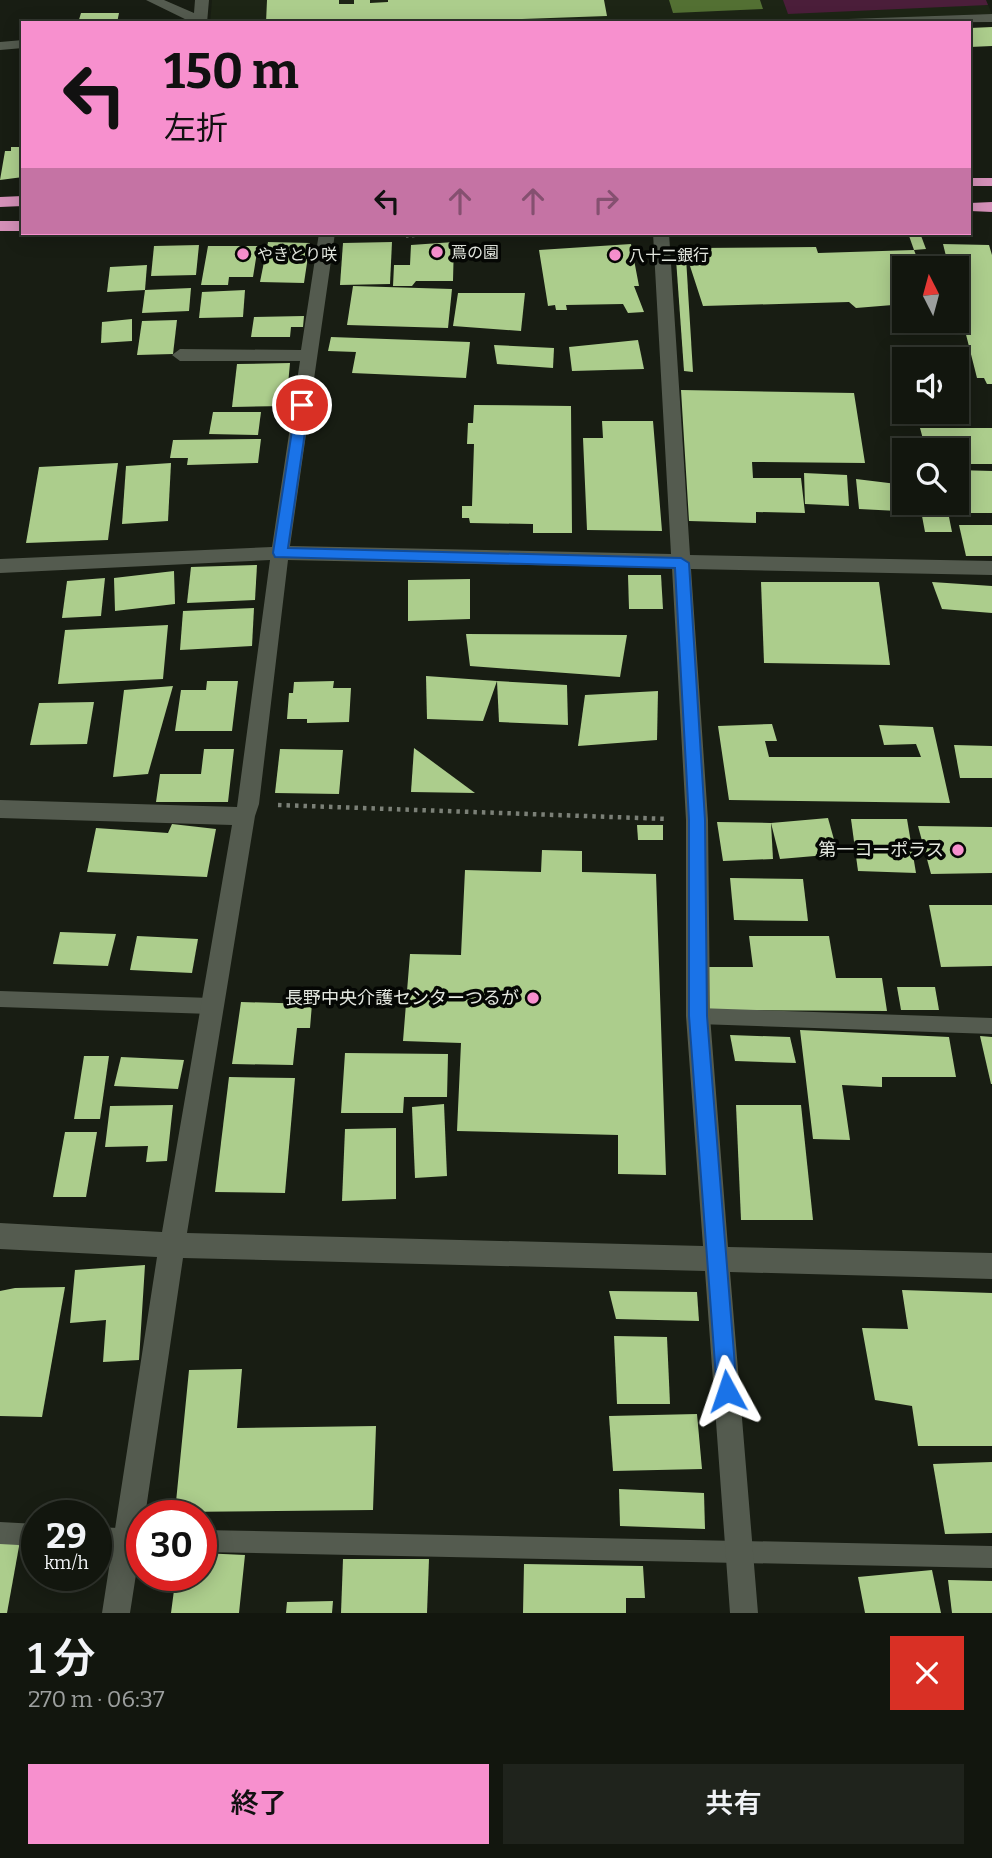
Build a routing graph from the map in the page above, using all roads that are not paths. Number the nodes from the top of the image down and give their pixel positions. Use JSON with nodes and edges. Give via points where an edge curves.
{"nodes":[{"id":1,"x":153,"y":0,"type":"edge"},
{"id":2,"x":202,"y":0,"type":"edge"},
{"id":3,"x":992,"y":18,"type":"edge"},
{"id":4,"x":198,"y":21,"type":"edge"},
{"id":5,"x":200,"y":21,"type":"edge"},
{"id":6,"x":906,"y":21,"type":"edge"},
{"id":7,"x":21,"y":44,"type":"edge"},
{"id":8,"x":0,"y":46,"type":"edge"},
{"id":9,"x":971,"y":182,"type":"edge"},
{"id":10,"x":992,"y":182,"type":"edge"},
{"id":11,"x":21,"y":201,"type":"edge"},
{"id":12,"x":0,"y":202,"type":"edge"},
{"id":13,"x":971,"y":207,"type":"edge"},
{"id":14,"x":992,"y":207,"type":"edge"},
{"id":15,"x":0,"y":226,"type":"edge"},
{"id":16,"x":21,"y":226,"type":"edge"},
{"id":17,"x":327,"y":235,"type":"edge"},
{"id":18,"x":661,"y":235,"type":"edge"},
{"id":19,"x":180,"y":355,"type":"dead end"},
{"id":20,"x":309,"y":356,"type":"junction"},
{"id":21,"x":280,"y":553,"type":"junction"},
{"id":22,"x":681,"y":563,"type":"junction"},
{"id":23,"x":0,"y":566,"type":"edge"},
{"id":24,"x":992,"y":568,"type":"edge"},
{"id":25,"x":0,"y":809,"type":"edge"},
{"id":26,"x":246,"y":810,"type":"junction"},
{"id":27,"x":0,"y":999,"type":"edge"},
{"id":28,"x":211,"y":1006,"type":"junction"},
{"id":29,"x":698,"y":1016,"type":"junction"},
{"id":30,"x":992,"y":1026,"type":"edge"},
{"id":31,"x":0,"y":1236,"type":"edge"},
{"id":32,"x":172,"y":1245,"type":"junction"},
{"id":33,"x":717,"y":1259,"type":"junction"},
{"id":34,"x":992,"y":1266,"type":"edge"},
{"id":35,"x":139,"y":1500,"type":"edge"},
{"id":36,"x":0,"y":1533,"type":"edge"},
{"id":37,"x":21,"y":1534,"type":"edge"},
{"id":38,"x":217,"y":1541,"type":"edge"},
{"id":39,"x":739,"y":1550,"type":"junction"},
{"id":40,"x":992,"y":1557,"type":"edge"},
{"id":41,"x":126,"y":1572,"type":"edge"},
{"id":42,"x":116,"y":1613,"type":"edge"},
{"id":43,"x":744,"y":1613,"type":"edge"}],
"edges":[{"from":1,"to":4,"type":"street"},
{"from":2,"to":5,"type":"street"},
{"from":3,"to":6,"type":"street"},
{"from":7,"to":8,"type":"street"},
{"from":9,"to":10,"type":"highway"},
{"from":11,"to":12,"type":"highway"},
{"from":13,"to":14,"type":"highway"},
{"from":15,"to":16,"type":"highway"},
{"from":17,"to":20,"type":"street"},
{"from":18,"to":22,"type":"street"},
{"from":19,"to":20,"type":"street"},
{"from":20,"to":21,"type":"street"},
{"from":21,"to":22,"type":"street"},
{"from":21,"to":23,"type":"street"},
{"from":21,"to":26,"type":"street"},
{"from":22,"to":24,"type":"street"},
{"from":22,"to":29,"type":"street","via":[[697,820]]},
{"from":25,"to":26,"type":"street"},
{"from":26,"to":28,"type":"street"},
{"from":27,"to":28,"type":"lane"},
{"from":28,"to":32,"type":"street"},
{"from":29,"to":30,"type":"lane"},
{"from":29,"to":33,"type":"street"},
{"from":31,"to":32,"type":"street"},
{"from":32,"to":33,"type":"street"},
{"from":32,"to":35,"type":"street"},
{"from":33,"to":34,"type":"street"},
{"from":33,"to":39,"type":"street"},
{"from":36,"to":37,"type":"lane"},
{"from":38,"to":39,"type":"lane"},
{"from":39,"to":40,"type":"lane"},
{"from":39,"to":43,"type":"street"},
{"from":41,"to":42,"type":"street"}]}
